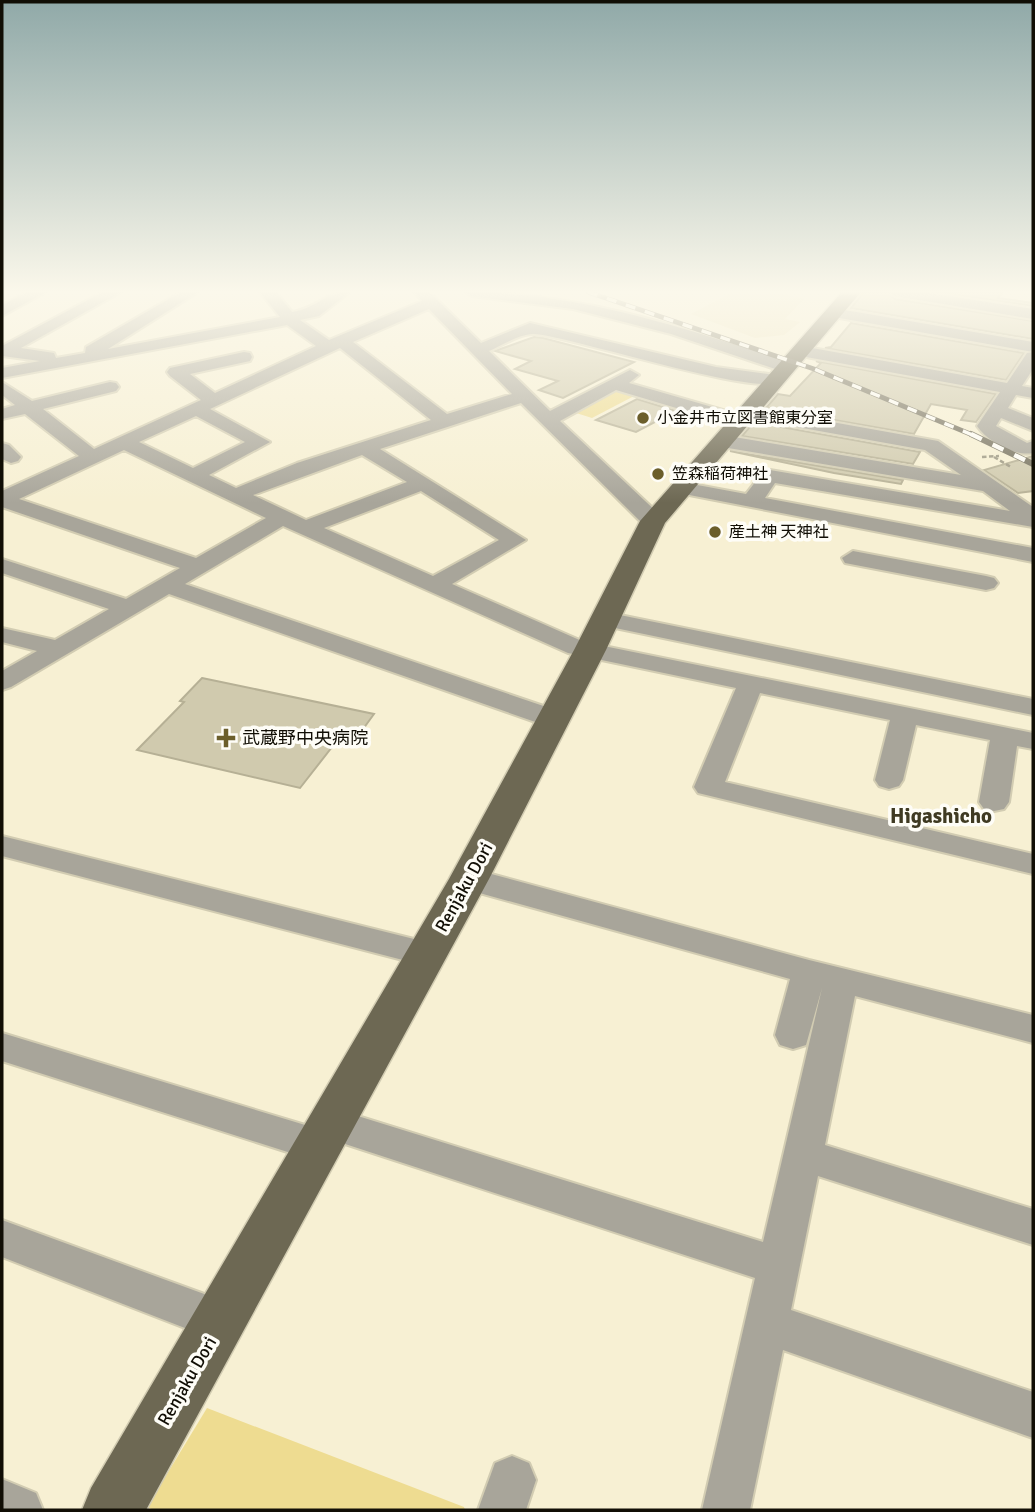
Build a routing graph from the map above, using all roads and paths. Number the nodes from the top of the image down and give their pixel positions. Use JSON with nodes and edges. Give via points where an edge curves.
{"nodes":[{"id":1,"x":66,"y":363,"type":"edge"},
{"id":2,"x":219,"y":363,"type":"edge"},
{"id":3,"x":245,"y":363,"type":"edge"},
{"id":4,"x":295,"y":363,"type":"edge"},
{"id":5,"x":361,"y":363,"type":"edge"},
{"id":6,"x":491,"y":363,"type":"edge"},
{"id":7,"x":654,"y":363,"type":"edge"},
{"id":8,"x":671,"y":363,"type":"edge"},
{"id":9,"x":753,"y":363,"type":"edge"},
{"id":10,"x":791,"y":363,"type":"edge"},
{"id":11,"x":865,"y":363,"type":"edge"},
{"id":12,"x":1029,"y":363,"type":"edge"},
{"id":13,"x":51,"y":365,"type":"junction"},
{"id":14,"x":2,"y":373,"type":"edge"},
{"id":15,"x":781,"y":374,"type":"junction"},
{"id":16,"x":614,"y":384,"type":"junction"},
{"id":17,"x":247,"y":385,"type":"junction"},
{"id":18,"x":2,"y":387,"type":"edge"},
{"id":19,"x":110,"y":387,"type":"dead end"},
{"id":20,"x":1010,"y":389,"type":"junction"},
{"id":21,"x":88,"y":393,"type":"junction"},
{"id":22,"x":1033,"y":393,"type":"edge"},
{"id":23,"x":526,"y":396,"type":"junction"},
{"id":24,"x":206,"y":405,"type":"junction"},
{"id":25,"x":29,"y":408,"type":"junction"},
{"id":26,"x":108,"y":409,"type":"dead end"},
{"id":27,"x":997,"y":410,"type":"junction"},
{"id":28,"x":2,"y":414,"type":"edge"},
{"id":29,"x":550,"y":419,"type":"junction"},
{"id":30,"x":444,"y":421,"type":"junction"},
{"id":31,"x":737,"y":425,"type":"junction"},
{"id":32,"x":1033,"y":425,"type":"edge"},
{"id":33,"x":898,"y":439,"type":"junction"},
{"id":34,"x":125,"y":443,"type":"junction"},
{"id":35,"x":365,"y":448,"type":"junction"},
{"id":36,"x":1029,"y":448,"type":"edge"},
{"id":37,"x":93,"y":457,"type":"junction"},
{"id":38,"x":994,"y":457,"type":"junction"},
{"id":39,"x":9,"y":458,"type":"edge"},
{"id":40,"x":949,"y":458,"type":"junction"},
{"id":41,"x":1011,"y":467,"type":"dead end"},
{"id":42,"x":879,"y":468,"type":"junction"},
{"id":43,"x":194,"y":475,"type":"junction"},
{"id":44,"x":929,"y":477,"type":"junction"},
{"id":45,"x":43,"y":480,"type":"junction"},
{"id":46,"x":424,"y":483,"type":"junction"},
{"id":47,"x":988,"y":486,"type":"junction"},
{"id":48,"x":681,"y":488,"type":"junction"},
{"id":49,"x":238,"y":494,"type":"junction"},
{"id":50,"x":2,"y":499,"type":"edge"},
{"id":51,"x":751,"y":502,"type":"junction"},
{"id":52,"x":283,"y":517,"type":"junction"},
{"id":53,"x":1033,"y":519,"type":"edge"},
{"id":54,"x":653,"y":521,"type":"junction"},
{"id":55,"x":306,"y":528,"type":"junction"},
{"id":56,"x":892,"y":528,"type":"junction"},
{"id":57,"x":984,"y":545,"type":"junction"},
{"id":58,"x":1033,"y":555,"type":"edge"},
{"id":59,"x":853,"y":558,"type":"dead end"},
{"id":60,"x":878,"y":562,"type":"junction"},
{"id":61,"x":2,"y":566,"type":"edge"},
{"id":62,"x":198,"y":566,"type":"junction"},
{"id":63,"x":434,"y":584,"type":"junction"},
{"id":64,"x":165,"y":585,"type":"junction"},
{"id":65,"x":127,"y":607,"type":"junction"},
{"id":66,"x":605,"y":619,"type":"junction"},
{"id":67,"x":2,"y":635,"type":"edge"},
{"id":68,"x":706,"y":642,"type":"junction"},
{"id":69,"x":55,"y":648,"type":"junction"},
{"id":70,"x":590,"y":650,"type":"junction"},
{"id":71,"x":692,"y":670,"type":"junction"},
{"id":72,"x":2,"y":682,"type":"edge"},
{"id":73,"x":752,"y":682,"type":"junction"},
{"id":74,"x":1033,"y":707,"type":"edge"},
{"id":75,"x":905,"y":713,"type":"junction"},
{"id":76,"x":554,"y":719,"type":"junction"},
{"id":77,"x":1005,"y":734,"type":"junction"},
{"id":78,"x":1033,"y":740,"type":"edge"},
{"id":79,"x":889,"y":780,"type":"dead end"},
{"id":80,"x":994,"y":802,"type":"dead end"},
{"id":81,"x":2,"y":846,"type":"edge"},
{"id":82,"x":1033,"y":864,"type":"edge"},
{"id":83,"x":468,"y":878,"type":"junction"},
{"id":84,"x":426,"y":954,"type":"junction"},
{"id":85,"x":825,"y":976,"type":"junction"},
{"id":86,"x":1033,"y":1029,"type":"edge"},
{"id":87,"x":793,"y":1035,"type":"dead end"},
{"id":88,"x":2,"y":1047,"type":"edge"},
{"id":89,"x":326,"y":1135,"type":"junction"},
{"id":90,"x":803,"y":1155,"type":"junction"},
{"id":91,"x":1033,"y":1227,"type":"edge"},
{"id":92,"x":2,"y":1238,"type":"edge"},
{"id":93,"x":779,"y":1266,"type":"junction"},
{"id":94,"x":221,"y":1321,"type":"junction"},
{"id":95,"x":767,"y":1323,"type":"junction"},
{"id":96,"x":1033,"y":1415,"type":"edge"},
{"id":97,"x":2,"y":1503,"type":"edge"},
{"id":98,"x":19,"y":1510,"type":"edge"},
{"id":99,"x":113,"y":1510,"type":"edge"},
{"id":100,"x":726,"y":1510,"type":"edge"}],
"edges":[{"from":1,"to":13,"type":"street"},
{"from":2,"to":24,"type":"street","via":[[176,372]]},
{"from":3,"to":17,"type":"street"},
{"from":4,"to":17,"type":"street"},
{"from":5,"to":30,"type":"street"},
{"from":6,"to":23,"type":"street"},
{"from":7,"to":16,"type":"street"},
{"from":8,"to":15,"type":"street","via":[[716,372]]},
{"from":9,"to":15,"type":"street"},
{"from":10,"to":15,"type":"main road","name":"Renjaku Dori"},
{"from":11,"to":20,"type":"street"},
{"from":12,"to":20,"type":"street"},
{"from":13,"to":14,"type":"street"},
{"from":13,"to":21,"type":"street"},
{"from":15,"to":31,"type":"main road","name":"Renjaku Dori"},
{"from":16,"to":29,"type":"street"},
{"from":16,"to":31,"type":"street"},
{"from":17,"to":24,"type":"street"},
{"from":18,"to":25,"type":"street"},
{"from":19,"to":21,"type":"street"},
{"from":20,"to":22,"type":"street"},
{"from":20,"to":27,"type":"street"},
{"from":21,"to":25,"type":"street"},
{"from":21,"to":26,"type":"street"},
{"from":23,"to":29,"type":"street"},
{"from":23,"to":30,"type":"street"},
{"from":24,"to":34,"type":"street"},
{"from":24,"to":43,"type":"street","via":[[260,442]]},
{"from":25,"to":28,"type":"street"},
{"from":25,"to":37,"type":"street"},
{"from":27,"to":32,"type":"street"},
{"from":27,"to":36,"type":"street","via":[[986,426],[990,432]]},
{"from":29,"to":54,"type":"street"},
{"from":30,"to":35,"type":"street"},
{"from":31,"to":33,"type":"street"},
{"from":31,"to":42,"type":"street"},
{"from":31,"to":48,"type":"main road","name":"Renjaku Dori"},
{"from":33,"to":40,"type":"street","via":[[931,444]]},
{"from":33,"to":42,"type":"street"},
{"from":34,"to":37,"type":"street"},
{"from":34,"to":43,"type":"street"},
{"from":35,"to":46,"type":"street"},
{"from":35,"to":49,"type":"street"},
{"from":36,"to":38,"type":"path"},
{"from":37,"to":45,"type":"street"},
{"from":38,"to":40,"type":"path"},
{"from":38,"to":41,"type":"path"},
{"from":39,"to":45,"type":"street"},
{"from":40,"to":44,"type":"street","via":[[937,459]]},
{"from":40,"to":47,"type":"street"},
{"from":42,"to":44,"type":"street"},
{"from":43,"to":49,"type":"street"},
{"from":44,"to":47,"type":"street"},
{"from":45,"to":50,"type":"street"},
{"from":46,"to":55,"type":"street"},
{"from":46,"to":63,"type":"street","via":[[515,540]]},
{"from":47,"to":53,"type":"street"},
{"from":48,"to":51,"type":"street"},
{"from":48,"to":54,"type":"main road","name":"Renjaku Dori"},
{"from":49,"to":52,"type":"street"},
{"from":50,"to":62,"type":"street"},
{"from":51,"to":53,"type":"street","via":[[770,476]]},
{"from":51,"to":56,"type":"street"},
{"from":52,"to":55,"type":"street"},
{"from":52,"to":62,"type":"street"},
{"from":54,"to":66,"type":"main road","name":"Renjaku Dori"},
{"from":55,"to":63,"type":"street"},
{"from":56,"to":57,"type":"street"},
{"from":56,"to":60,"type":"street"},
{"from":57,"to":58,"type":"street"},
{"from":57,"to":60,"type":"street","via":[[979,582]]},
{"from":59,"to":60,"type":"street"},
{"from":61,"to":65,"type":"street"},
{"from":62,"to":64,"type":"street"},
{"from":63,"to":70,"type":"street","via":[[559,642]]},
{"from":64,"to":65,"type":"street"},
{"from":64,"to":76,"type":"street"},
{"from":65,"to":69,"type":"street"},
{"from":66,"to":68,"type":"street"},
{"from":66,"to":70,"type":"main road","name":"Renjaku Dori"},
{"from":67,"to":69,"type":"street"},
{"from":68,"to":71,"type":"street"},
{"from":68,"to":74,"type":"street"},
{"from":69,"to":72,"type":"street"},
{"from":70,"to":71,"type":"street"},
{"from":70,"to":76,"type":"main road","name":"Renjaku Dori"},
{"from":71,"to":73,"type":"street"},
{"from":73,"to":75,"type":"street"},
{"from":73,"to":82,"type":"street","via":[[708,787]]},
{"from":75,"to":77,"type":"street"},
{"from":75,"to":79,"type":"street"},
{"from":76,"to":83,"type":"main road","name":"Renjaku Dori"},
{"from":77,"to":78,"type":"street"},
{"from":77,"to":80,"type":"street"},
{"from":81,"to":84,"type":"street"},
{"from":83,"to":84,"type":"main road","name":"Renjaku Dori"},
{"from":83,"to":85,"type":"street"},
{"from":84,"to":89,"type":"main road","name":"Renjaku Dori"},
{"from":85,"to":86,"type":"street"},
{"from":85,"to":87,"type":"street"},
{"from":85,"to":90,"type":"street"},
{"from":88,"to":89,"type":"street"},
{"from":89,"to":93,"type":"street"},
{"from":89,"to":94,"type":"main road","name":"Renjaku Dori"},
{"from":90,"to":91,"type":"street"},
{"from":90,"to":93,"type":"street"},
{"from":92,"to":94,"type":"street"},
{"from":93,"to":95,"type":"street"},
{"from":94,"to":99,"type":"main road","name":"Renjaku Dori"},
{"from":95,"to":96,"type":"street"},
{"from":95,"to":100,"type":"street"},
{"from":97,"to":98,"type":"street"}]}
